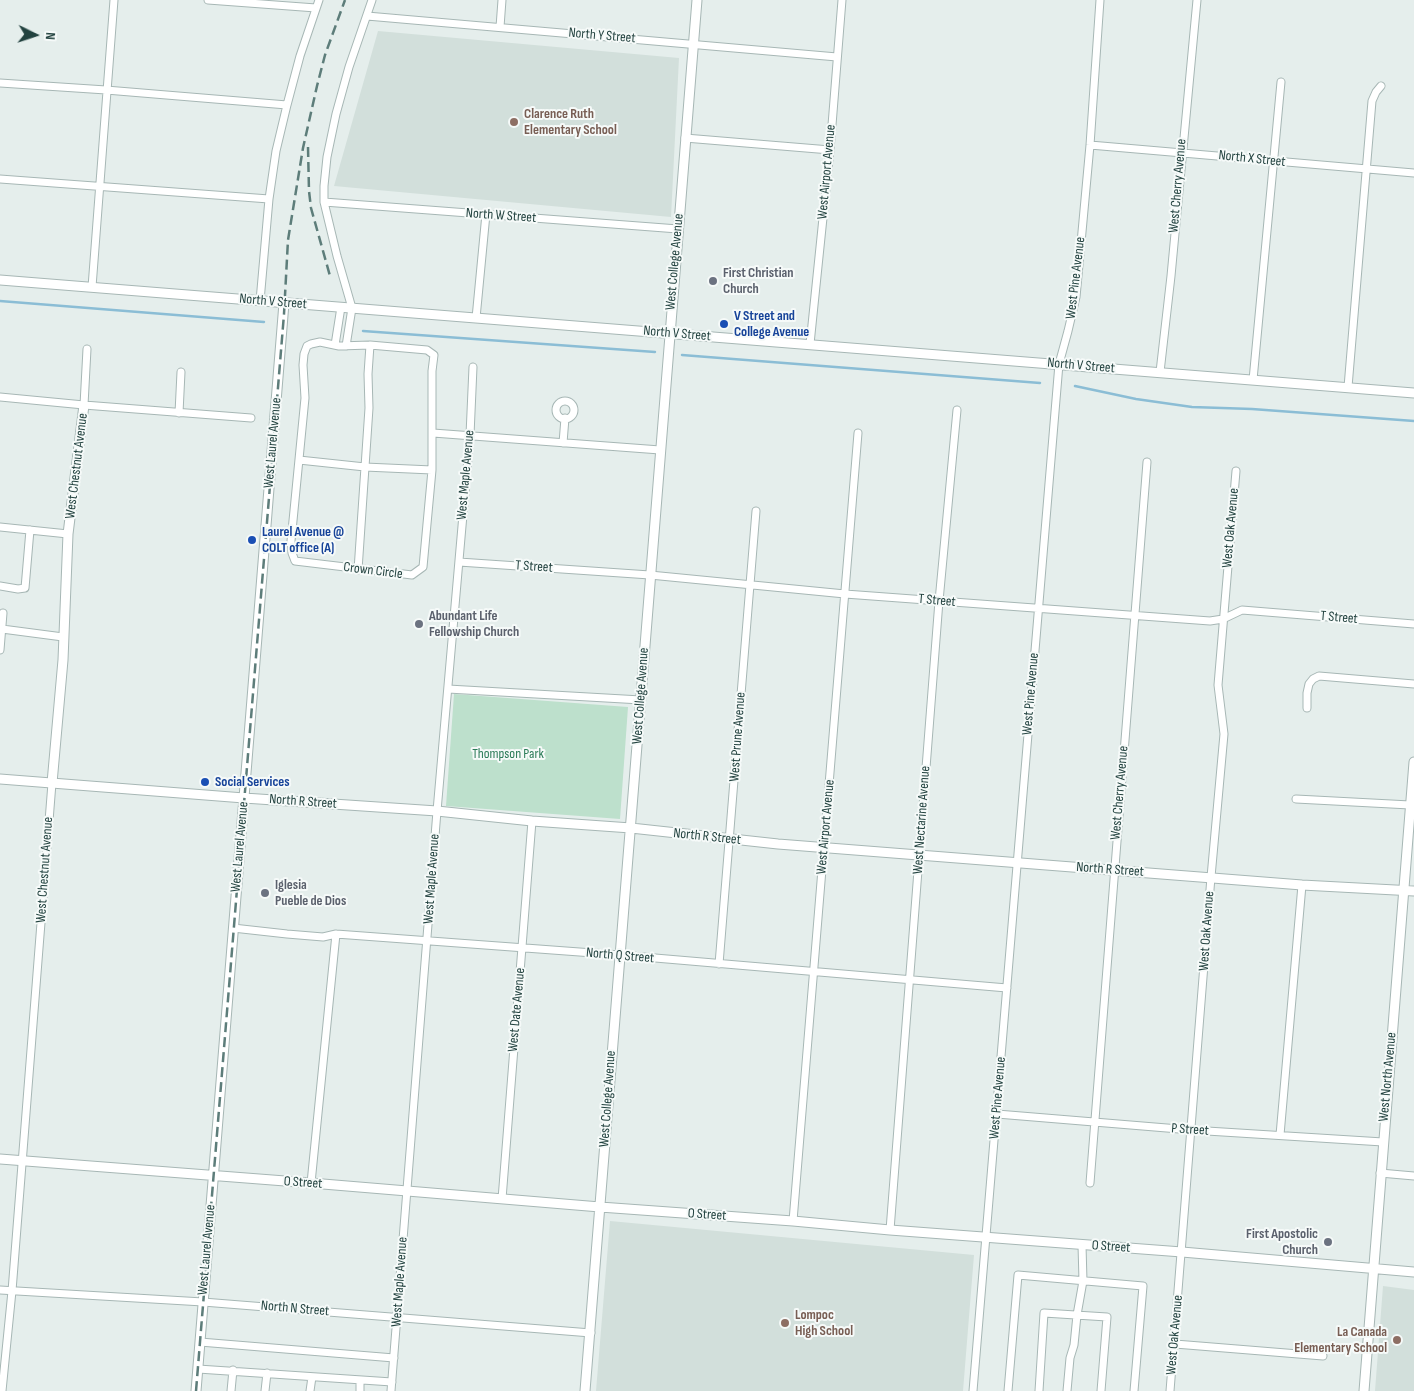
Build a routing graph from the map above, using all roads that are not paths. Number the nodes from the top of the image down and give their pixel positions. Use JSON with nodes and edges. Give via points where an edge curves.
{"nodes":[{"id":1,"x":114,"y":0,"type":"edge"},
{"id":2,"x":208,"y":0,"type":"edge"},
{"id":3,"x":319,"y":0,"type":"edge"},
{"id":4,"x":372,"y":0,"type":"edge"},
{"id":5,"x":502,"y":0,"type":"edge"},
{"id":6,"x":697,"y":0,"type":"edge"},
{"id":7,"x":842,"y":0,"type":"edge"},
{"id":8,"x":1100,"y":0,"type":"edge"},
{"id":9,"x":1197,"y":0,"type":"edge"},
{"id":10,"x":316,"y":8,"type":"junction"},
{"id":11,"x":367,"y":16,"type":"junction"},
{"id":12,"x":500,"y":26,"type":"junction"},
{"id":13,"x":693,"y":44,"type":"junction"},
{"id":14,"x":837,"y":57,"type":"junction"},
{"id":15,"x":0,"y":82,"type":"edge"},
{"id":16,"x":1281,"y":82,"type":"dead end"},
{"id":17,"x":1381,"y":86,"type":"dead end"},
{"id":18,"x":106,"y":90,"type":"junction"},
{"id":19,"x":287,"y":105,"type":"junction"},
{"id":20,"x":685,"y":138,"type":"junction"},
{"id":21,"x":1090,"y":145,"type":"junction"},
{"id":22,"x":830,"y":150,"type":"junction"},
{"id":23,"x":1181,"y":152,"type":"junction"},
{"id":24,"x":1273,"y":162,"type":"junction"},
{"id":25,"x":1366,"y":169,"type":"junction"},
{"id":26,"x":1414,"y":173,"type":"edge"},
{"id":27,"x":0,"y":178,"type":"edge"},
{"id":28,"x":99,"y":187,"type":"junction"},
{"id":29,"x":269,"y":199,"type":"junction"},
{"id":30,"x":324,"y":202,"type":"junction"},
{"id":31,"x":486,"y":214,"type":"junction"},
{"id":32,"x":678,"y":229,"type":"junction"},
{"id":33,"x":0,"y":280,"type":"edge"},
{"id":34,"x":92,"y":287,"type":"junction"},
{"id":35,"x":260,"y":301,"type":"junction"},
{"id":36,"x":284,"y":302,"type":"junction"},
{"id":37,"x":341,"y":307,"type":"junction"},
{"id":38,"x":352,"y":308,"type":"junction"},
{"id":39,"x":476,"y":318,"type":"junction"},
{"id":40,"x":669,"y":333,"type":"junction"},
{"id":41,"x":810,"y":344,"type":"junction"},
{"id":42,"x":335,"y":345,"type":"junction"},
{"id":43,"x":370,"y":345,"type":"junction"},
{"id":44,"x":346,"y":346,"type":"junction"},
{"id":45,"x":88,"y":349,"type":"dead end"},
{"id":46,"x":1058,"y":364,"type":"junction"},
{"id":47,"x":473,"y":367,"type":"dead end"},
{"id":48,"x":182,"y":372,"type":"dead end"},
{"id":49,"x":1160,"y":372,"type":"junction"},
{"id":50,"x":1253,"y":380,"type":"junction"},
{"id":51,"x":1348,"y":387,"type":"junction"},
{"id":52,"x":1414,"y":393,"type":"edge"},
{"id":53,"x":0,"y":397,"type":"edge"},
{"id":54,"x":84,"y":405,"type":"junction"},
{"id":55,"x":956,"y":410,"type":"dead end"},
{"id":56,"x":179,"y":413,"type":"junction"},
{"id":57,"x":251,"y":418,"type":"dead end"},
{"id":58,"x":565,"y":418,"type":"dead end"},
{"id":59,"x":432,"y":433,"type":"junction"},
{"id":60,"x":858,"y":433,"type":"dead end"},
{"id":61,"x":470,"y":435,"type":"junction"},
{"id":62,"x":563,"y":443,"type":"junction"},
{"id":63,"x":660,"y":450,"type":"junction"},
{"id":64,"x":299,"y":460,"type":"junction"},
{"id":65,"x":1147,"y":462,"type":"dead end"},
{"id":66,"x":365,"y":467,"type":"junction"},
{"id":67,"x":432,"y":470,"type":"junction"},
{"id":68,"x":1236,"y":471,"type":"dead end"},
{"id":69,"x":756,"y":511,"type":"dead end"},
{"id":70,"x":0,"y":527,"type":"edge"},
{"id":71,"x":30,"y":530,"type":"junction"},
{"id":72,"x":68,"y":534,"type":"junction"},
{"id":73,"x":459,"y":562,"type":"junction"},
{"id":74,"x":358,"y":570,"type":"junction"},
{"id":75,"x":650,"y":575,"type":"junction"},
{"id":76,"x":750,"y":584,"type":"junction"},
{"id":77,"x":0,"y":586,"type":"edge"},
{"id":78,"x":845,"y":594,"type":"junction"},
{"id":79,"x":939,"y":601,"type":"junction"},
{"id":80,"x":1037,"y":609,"type":"junction"},
{"id":81,"x":3,"y":613,"type":"dead end"},
{"id":82,"x":1134,"y":616,"type":"junction"},
{"id":83,"x":1223,"y":619,"type":"junction"},
{"id":84,"x":1414,"y":624,"type":"edge"},
{"id":85,"x":2,"y":629,"type":"junction"},
{"id":86,"x":63,"y":637,"type":"junction"},
{"id":87,"x":0,"y":650,"type":"edge"},
{"id":88,"x":1414,"y":684,"type":"edge"},
{"id":89,"x":448,"y":689,"type":"junction"},
{"id":90,"x":641,"y":700,"type":"junction"},
{"id":91,"x":1307,"y":708,"type":"dead end"},
{"id":92,"x":1414,"y":762,"type":"edge"},
{"id":93,"x":0,"y":779,"type":"edge"},
{"id":94,"x":52,"y":783,"type":"junction"},
{"id":95,"x":244,"y":798,"type":"junction"},
{"id":96,"x":1296,"y":798,"type":"dead end"},
{"id":97,"x":1410,"y":805,"type":"junction"},
{"id":98,"x":437,"y":812,"type":"junction"},
{"id":99,"x":532,"y":821,"type":"junction"},
{"id":100,"x":630,"y":828,"type":"junction"},
{"id":101,"x":730,"y":840,"type":"junction"},
{"id":102,"x":825,"y":847,"type":"junction"},
{"id":103,"x":920,"y":855,"type":"junction"},
{"id":104,"x":1017,"y":862,"type":"junction"},
{"id":105,"x":1114,"y":870,"type":"junction"},
{"id":106,"x":1211,"y":877,"type":"junction"},
{"id":107,"x":1302,"y":885,"type":"junction"},
{"id":108,"x":1404,"y":890,"type":"junction"},
{"id":109,"x":1414,"y":891,"type":"edge"},
{"id":110,"x":233,"y":928,"type":"junction"},
{"id":111,"x":336,"y":934,"type":"junction"},
{"id":112,"x":427,"y":941,"type":"junction"},
{"id":113,"x":522,"y":948,"type":"junction"},
{"id":114,"x":620,"y":955,"type":"junction"},
{"id":115,"x":720,"y":964,"type":"junction"},
{"id":116,"x":813,"y":972,"type":"junction"},
{"id":117,"x":910,"y":980,"type":"junction"},
{"id":118,"x":1007,"y":988,"type":"junction"},
{"id":119,"x":997,"y":1114,"type":"junction"},
{"id":120,"x":1094,"y":1123,"type":"junction"},
{"id":121,"x":1191,"y":1130,"type":"junction"},
{"id":122,"x":1280,"y":1135,"type":"junction"},
{"id":123,"x":1383,"y":1142,"type":"junction"},
{"id":124,"x":0,"y":1159,"type":"edge"},
{"id":125,"x":22,"y":1161,"type":"junction"},
{"id":126,"x":1380,"y":1173,"type":"junction"},
{"id":127,"x":213,"y":1176,"type":"junction"},
{"id":128,"x":1414,"y":1176,"type":"edge"},
{"id":129,"x":311,"y":1183,"type":"junction"},
{"id":130,"x":1090,"y":1183,"type":"dead end"},
{"id":131,"x":407,"y":1192,"type":"junction"},
{"id":132,"x":502,"y":1199,"type":"junction"},
{"id":133,"x":600,"y":1207,"type":"junction"},
{"id":134,"x":793,"y":1220,"type":"junction"},
{"id":135,"x":890,"y":1230,"type":"junction"},
{"id":136,"x":985,"y":1238,"type":"junction"},
{"id":137,"x":1082,"y":1245,"type":"junction"},
{"id":138,"x":1182,"y":1252,"type":"junction"},
{"id":139,"x":1374,"y":1268,"type":"junction"},
{"id":140,"x":1414,"y":1272,"type":"edge"},
{"id":141,"x":1083,"y":1281,"type":"junction"},
{"id":142,"x":0,"y":1290,"type":"edge"},
{"id":143,"x":12,"y":1291,"type":"junction"},
{"id":144,"x":203,"y":1302,"type":"junction"},
{"id":145,"x":1077,"y":1315,"type":"junction"},
{"id":146,"x":397,"y":1318,"type":"junction"},
{"id":147,"x":591,"y":1333,"type":"junction"},
{"id":148,"x":200,"y":1342,"type":"junction"},
{"id":149,"x":1175,"y":1344,"type":"junction"},
{"id":150,"x":1323,"y":1356,"type":"dead end"},
{"id":151,"x":394,"y":1358,"type":"junction"},
{"id":152,"x":198,"y":1369,"type":"junction"},
{"id":153,"x":233,"y":1370,"type":"junction"},
{"id":154,"x":266,"y":1373,"type":"junction"},
{"id":155,"x":312,"y":1377,"type":"junction"},
{"id":156,"x":360,"y":1380,"type":"junction"},
{"id":157,"x":392,"y":1382,"type":"junction"},
{"id":158,"x":2,"y":1391,"type":"edge"},
{"id":159,"x":196,"y":1391,"type":"edge"},
{"id":160,"x":231,"y":1391,"type":"edge"},
{"id":161,"x":266,"y":1391,"type":"edge"},
{"id":162,"x":310,"y":1391,"type":"edge"},
{"id":163,"x":360,"y":1391,"type":"edge"},
{"id":164,"x":391,"y":1391,"type":"edge"},
{"id":165,"x":585,"y":1391,"type":"edge"},
{"id":166,"x":973,"y":1391,"type":"edge"},
{"id":167,"x":1008,"y":1391,"type":"edge"},
{"id":168,"x":1038,"y":1391,"type":"edge"},
{"id":169,"x":1067,"y":1391,"type":"edge"},
{"id":170,"x":1102,"y":1391,"type":"edge"},
{"id":171,"x":1134,"y":1391,"type":"edge"},
{"id":172,"x":1170,"y":1391,"type":"edge"},
{"id":173,"x":1364,"y":1391,"type":"edge"}],
"edges":[{"from":1,"to":18,"type":"street"},
{"from":2,"to":10,"type":"street"},
{"from":3,"to":10,"type":"street"},
{"from":4,"to":11,"type":"street"},
{"from":5,"to":12,"type":"street"},
{"from":6,"to":13,"type":"street","name":"West College Avenue"},
{"from":7,"to":14,"type":"street","name":"West Airport Avenue"},
{"from":8,"to":21,"type":"street","name":"West Pine Avenue"},
{"from":9,"to":23,"type":"street","name":"West Cherry Avenue"},
{"from":10,"to":19,"type":"street"},
{"from":11,"to":12,"type":"street","name":"North Y Street"},
{"from":11,"to":30,"type":"street","via":[[336,114],[327,157]]},
{"from":12,"to":13,"type":"street","name":"North Y Street"},
{"from":13,"to":14,"type":"street","name":"North Y Street"},
{"from":13,"to":20,"type":"street","name":"West College Avenue"},
{"from":14,"to":22,"type":"street","name":"West Airport Avenue"},
{"from":15,"to":18,"type":"street"},
{"from":16,"to":24,"type":"street"},
{"from":17,"to":25,"type":"street","via":[[1372,101]]},
{"from":18,"to":19,"type":"street"},
{"from":18,"to":28,"type":"street"},
{"from":19,"to":29,"type":"street"},
{"from":20,"to":22,"type":"street"},
{"from":20,"to":32,"type":"street","name":"West College Avenue"},
{"from":21,"to":23,"type":"street","name":"North X Street"},
{"from":21,"to":46,"type":"street","name":"West Pine Avenue","via":[[1076,297]]},
{"from":22,"to":41,"type":"street","name":"West Airport Avenue"},
{"from":23,"to":24,"type":"street","name":"North X Street"},
{"from":23,"to":49,"type":"street","name":"West Cherry Avenue"},
{"from":24,"to":25,"type":"street","name":"North X Street"},
{"from":24,"to":50,"type":"street"},
{"from":25,"to":26,"type":"street","name":"North X Street"},
{"from":25,"to":51,"type":"street"},
{"from":27,"to":28,"type":"street"},
{"from":28,"to":29,"type":"street"},
{"from":28,"to":34,"type":"street"},
{"from":29,"to":35,"type":"street"},
{"from":30,"to":31,"type":"street","name":"North W Street"},
{"from":30,"to":38,"type":"street"},
{"from":31,"to":32,"type":"street","name":"North W Street"},
{"from":31,"to":39,"type":"street"},
{"from":32,"to":40,"type":"street","name":"West College Avenue"},
{"from":33,"to":34,"type":"street","name":"North V Street"},
{"from":34,"to":35,"type":"street","name":"North V Street"},
{"from":35,"to":36,"type":"street","name":"North V Street"},
{"from":36,"to":37,"type":"street","name":"North V Street"},
{"from":36,"to":95,"type":"street","name":"West Laurel Avenue"},
{"from":37,"to":38,"type":"street","name":"North V Street"},
{"from":37,"to":42,"type":"street"},
{"from":38,"to":39,"type":"street","name":"North V Street"},
{"from":38,"to":44,"type":"street"},
{"from":39,"to":40,"type":"street","name":"North V Street"},
{"from":40,"to":41,"type":"street","name":"North V Street"},
{"from":40,"to":63,"type":"street","name":"West College Avenue"},
{"from":41,"to":46,"type":"street","name":"North V Street"},
{"from":42,"to":44,"type":"street","name":"Crown Circle"},
{"from":42,"to":64,"type":"street","name":"Crown Circle","via":[[320,342],[305,350],[306,398]]},
{"from":43,"to":44,"type":"street","name":"Crown Circle"},
{"from":43,"to":59,"type":"street","name":"Crown Circle","via":[[427,350],[434,355]]},
{"from":43,"to":66,"type":"street"},
{"from":45,"to":54,"type":"street","name":"West Chestnut Avenue"},
{"from":46,"to":49,"type":"street","name":"North V Street"},
{"from":46,"to":80,"type":"street","name":"West Pine Avenue"},
{"from":47,"to":61,"type":"street","name":"West Maple Avenue"},
{"from":48,"to":56,"type":"street"},
{"from":49,"to":50,"type":"street","name":"North V Street"},
{"from":50,"to":51,"type":"street","name":"North V Street"},
{"from":51,"to":52,"type":"street","name":"North V Street"},
{"from":53,"to":54,"type":"street"},
{"from":54,"to":56,"type":"street"},
{"from":54,"to":72,"type":"street","name":"West Chestnut Avenue"},
{"from":55,"to":79,"type":"street","name":"West Nectarine Avenue"},
{"from":56,"to":57,"type":"street"},
{"from":58,"to":62,"type":"street"},
{"from":59,"to":61,"type":"street"},
{"from":59,"to":67,"type":"street","name":"Crown Circle"},
{"from":60,"to":78,"type":"street","name":"West Airport Avenue"},
{"from":61,"to":62,"type":"street"},
{"from":61,"to":73,"type":"street","name":"West Maple Avenue"},
{"from":62,"to":63,"type":"street"},
{"from":63,"to":75,"type":"street","name":"West College Avenue"},
{"from":64,"to":66,"type":"street"},
{"from":64,"to":74,"type":"street","name":"Crown Circle","via":[[291,541],[295,561]]},
{"from":65,"to":82,"type":"street","name":"West Cherry Avenue"},
{"from":66,"to":67,"type":"street"},
{"from":66,"to":74,"type":"street"},
{"from":67,"to":74,"type":"street","name":"Crown Circle","via":[[423,567],[412,575]]},
{"from":68,"to":83,"type":"street","name":"West Oak Avenue"},
{"from":69,"to":76,"type":"street","name":"West Prune Avenue"},
{"from":70,"to":71,"type":"street"},
{"from":71,"to":72,"type":"street"},
{"from":71,"to":77,"type":"street","via":[[25,588]]},
{"from":72,"to":86,"type":"street","name":"West Chestnut Avenue"},
{"from":73,"to":75,"type":"street","name":"T Street"},
{"from":73,"to":89,"type":"street","name":"West Maple Avenue"},
{"from":75,"to":76,"type":"street","name":"T Street"},
{"from":75,"to":90,"type":"street","name":"West College Avenue"},
{"from":76,"to":78,"type":"street","name":"T Street"},
{"from":76,"to":101,"type":"street","name":"West Prune Avenue"},
{"from":78,"to":79,"type":"street","name":"T Street"},
{"from":78,"to":102,"type":"street","name":"West Airport Avenue"},
{"from":79,"to":80,"type":"street","name":"T Street"},
{"from":79,"to":103,"type":"street","name":"West Nectarine Avenue"},
{"from":80,"to":82,"type":"street","name":"T Street"},
{"from":80,"to":104,"type":"street","name":"West Pine Avenue"},
{"from":81,"to":85,"type":"street"},
{"from":82,"to":83,"type":"street","name":"T Street"},
{"from":82,"to":105,"type":"street","name":"West Cherry Avenue"},
{"from":83,"to":84,"type":"street","name":"T Street","via":[[1242,610]]},
{"from":83,"to":106,"type":"street","name":"West Oak Avenue","via":[[1218,685],[1224,734]]},
{"from":85,"to":86,"type":"street"},
{"from":85,"to":87,"type":"street"},
{"from":86,"to":94,"type":"street","name":"West Chestnut Avenue"},
{"from":88,"to":91,"type":"street","via":[[1319,676],[1309,684]]},
{"from":89,"to":90,"type":"street"},
{"from":89,"to":98,"type":"street","name":"West Maple Avenue"},
{"from":90,"to":100,"type":"street","name":"West College Avenue"},
{"from":92,"to":97,"type":"street","name":"West North Avenue"},
{"from":93,"to":94,"type":"street","name":"North R Street"},
{"from":94,"to":95,"type":"street","name":"North R Street"},
{"from":94,"to":125,"type":"street","name":"West Chestnut Avenue"},
{"from":95,"to":98,"type":"street","name":"North R Street"},
{"from":95,"to":110,"type":"street","name":"West Laurel Avenue"},
{"from":96,"to":97,"type":"street"},
{"from":97,"to":108,"type":"street","name":"West North Avenue"},
{"from":98,"to":99,"type":"street","name":"North R Street"},
{"from":98,"to":112,"type":"street","name":"West Maple Avenue"},
{"from":99,"to":100,"type":"street","name":"North R Street"},
{"from":99,"to":113,"type":"street","name":"West Date Avenue"},
{"from":100,"to":101,"type":"street","name":"North R Street"},
{"from":100,"to":114,"type":"street","name":"West College Avenue"},
{"from":101,"to":102,"type":"street","name":"North R Street"},
{"from":101,"to":115,"type":"street","name":"West Prune Avenue"},
{"from":102,"to":103,"type":"street","name":"North R Street"},
{"from":102,"to":116,"type":"street","name":"West Airport Avenue"},
{"from":103,"to":104,"type":"street","name":"North R Street"},
{"from":103,"to":117,"type":"street","name":"West Nectarine Avenue"},
{"from":104,"to":105,"type":"street","name":"North R Street"},
{"from":104,"to":118,"type":"street","name":"West Pine Avenue"},
{"from":105,"to":106,"type":"street","name":"North R Street"},
{"from":105,"to":120,"type":"street","name":"West Cherry Avenue"},
{"from":106,"to":107,"type":"street","name":"North R Street"},
{"from":106,"to":121,"type":"street","name":"West Oak Avenue"},
{"from":107,"to":108,"type":"street","name":"North R Street"},
{"from":107,"to":122,"type":"street"},
{"from":108,"to":109,"type":"street","name":"North R Street"},
{"from":108,"to":123,"type":"street","name":"West North Avenue"},
{"from":110,"to":111,"type":"street","name":"North Q Street","via":[[323,937]]},
{"from":110,"to":127,"type":"street","name":"West Laurel Avenue"},
{"from":111,"to":112,"type":"street","name":"North Q Street"},
{"from":111,"to":129,"type":"street"},
{"from":112,"to":113,"type":"street","name":"North Q Street"},
{"from":112,"to":131,"type":"street","name":"West Maple Avenue"},
{"from":113,"to":114,"type":"street","name":"North Q Street"},
{"from":113,"to":132,"type":"street","name":"West Date Avenue"},
{"from":114,"to":115,"type":"street","name":"North Q Street"},
{"from":114,"to":133,"type":"street","name":"West College Avenue"},
{"from":115,"to":116,"type":"street","name":"North Q Street"},
{"from":116,"to":117,"type":"street","name":"North Q Street"},
{"from":116,"to":134,"type":"street","name":"West Airport Avenue"},
{"from":117,"to":118,"type":"street","name":"North Q Street"},
{"from":117,"to":135,"type":"street","name":"West Nectarine Avenue"},
{"from":118,"to":119,"type":"street","name":"West Pine Avenue"},
{"from":119,"to":120,"type":"street","name":"P Street"},
{"from":119,"to":136,"type":"street","name":"West Pine Avenue"},
{"from":120,"to":121,"type":"street","name":"P Street"},
{"from":120,"to":130,"type":"street","name":"West Cherry Avenue"},
{"from":121,"to":122,"type":"street","name":"P Street"},
{"from":121,"to":138,"type":"street","name":"West Oak Avenue"},
{"from":122,"to":123,"type":"street","name":"P Street"},
{"from":123,"to":126,"type":"street","name":"West North Avenue"},
{"from":124,"to":125,"type":"street","name":"O Street"},
{"from":125,"to":127,"type":"street","name":"O Street"},
{"from":125,"to":143,"type":"street","name":"West Chestnut Avenue"},
{"from":126,"to":128,"type":"street"},
{"from":126,"to":139,"type":"street","name":"West North Avenue"},
{"from":127,"to":129,"type":"street","name":"O Street"},
{"from":127,"to":144,"type":"street","name":"West Laurel Avenue"},
{"from":129,"to":131,"type":"street","name":"O Street"},
{"from":131,"to":132,"type":"street","name":"O Street"},
{"from":131,"to":146,"type":"street","name":"West Maple Avenue"},
{"from":132,"to":133,"type":"street","name":"O Street"},
{"from":133,"to":134,"type":"street","name":"O Street"},
{"from":133,"to":147,"type":"street","name":"West College Avenue"},
{"from":134,"to":135,"type":"street","name":"O Street"},
{"from":135,"to":136,"type":"street","name":"O Street"},
{"from":136,"to":137,"type":"street","name":"O Street"},
{"from":136,"to":166,"type":"street","name":"West Pine Avenue"},
{"from":137,"to":138,"type":"street","name":"O Street"},
{"from":137,"to":141,"type":"street"},
{"from":138,"to":139,"type":"street","name":"O Street"},
{"from":138,"to":149,"type":"street","name":"West Oak Avenue"},
{"from":139,"to":140,"type":"street","name":"O Street"},
{"from":139,"to":173,"type":"street","name":"West North Avenue"},
{"from":141,"to":145,"type":"street"},
{"from":141,"to":167,"type":"street","via":[[1018,1275]]},
{"from":141,"to":171,"type":"street","via":[[1143,1286]]},
{"from":142,"to":143,"type":"street","name":"North N Street"},
{"from":143,"to":144,"type":"street","name":"North N Street"},
{"from":143,"to":158,"type":"street","name":"West Chestnut Avenue"},
{"from":144,"to":146,"type":"street","name":"North N Street"},
{"from":144,"to":148,"type":"street","name":"West Laurel Avenue"},
{"from":145,"to":168,"type":"street","via":[[1044,1312]]},
{"from":145,"to":169,"type":"street"},
{"from":145,"to":170,"type":"street","via":[[1107,1317]]},
{"from":146,"to":147,"type":"street","name":"North N Street"},
{"from":146,"to":151,"type":"street","name":"West Maple Avenue"},
{"from":147,"to":165,"type":"street","name":"West College Avenue"},
{"from":148,"to":151,"type":"street"},
{"from":148,"to":152,"type":"street","name":"West Laurel Avenue"},
{"from":149,"to":150,"type":"street"},
{"from":149,"to":172,"type":"street","name":"West Oak Avenue"},
{"from":151,"to":157,"type":"street","name":"West Maple Avenue"},
{"from":152,"to":153,"type":"street"},
{"from":152,"to":159,"type":"street","name":"West Laurel Avenue"},
{"from":153,"to":154,"type":"street"},
{"from":153,"to":160,"type":"street"},
{"from":154,"to":155,"type":"street"},
{"from":154,"to":161,"type":"street"},
{"from":155,"to":156,"type":"street"},
{"from":155,"to":162,"type":"street"},
{"from":156,"to":157,"type":"street"},
{"from":156,"to":163,"type":"street"},
{"from":157,"to":164,"type":"street","name":"West Maple Avenue"}]}
